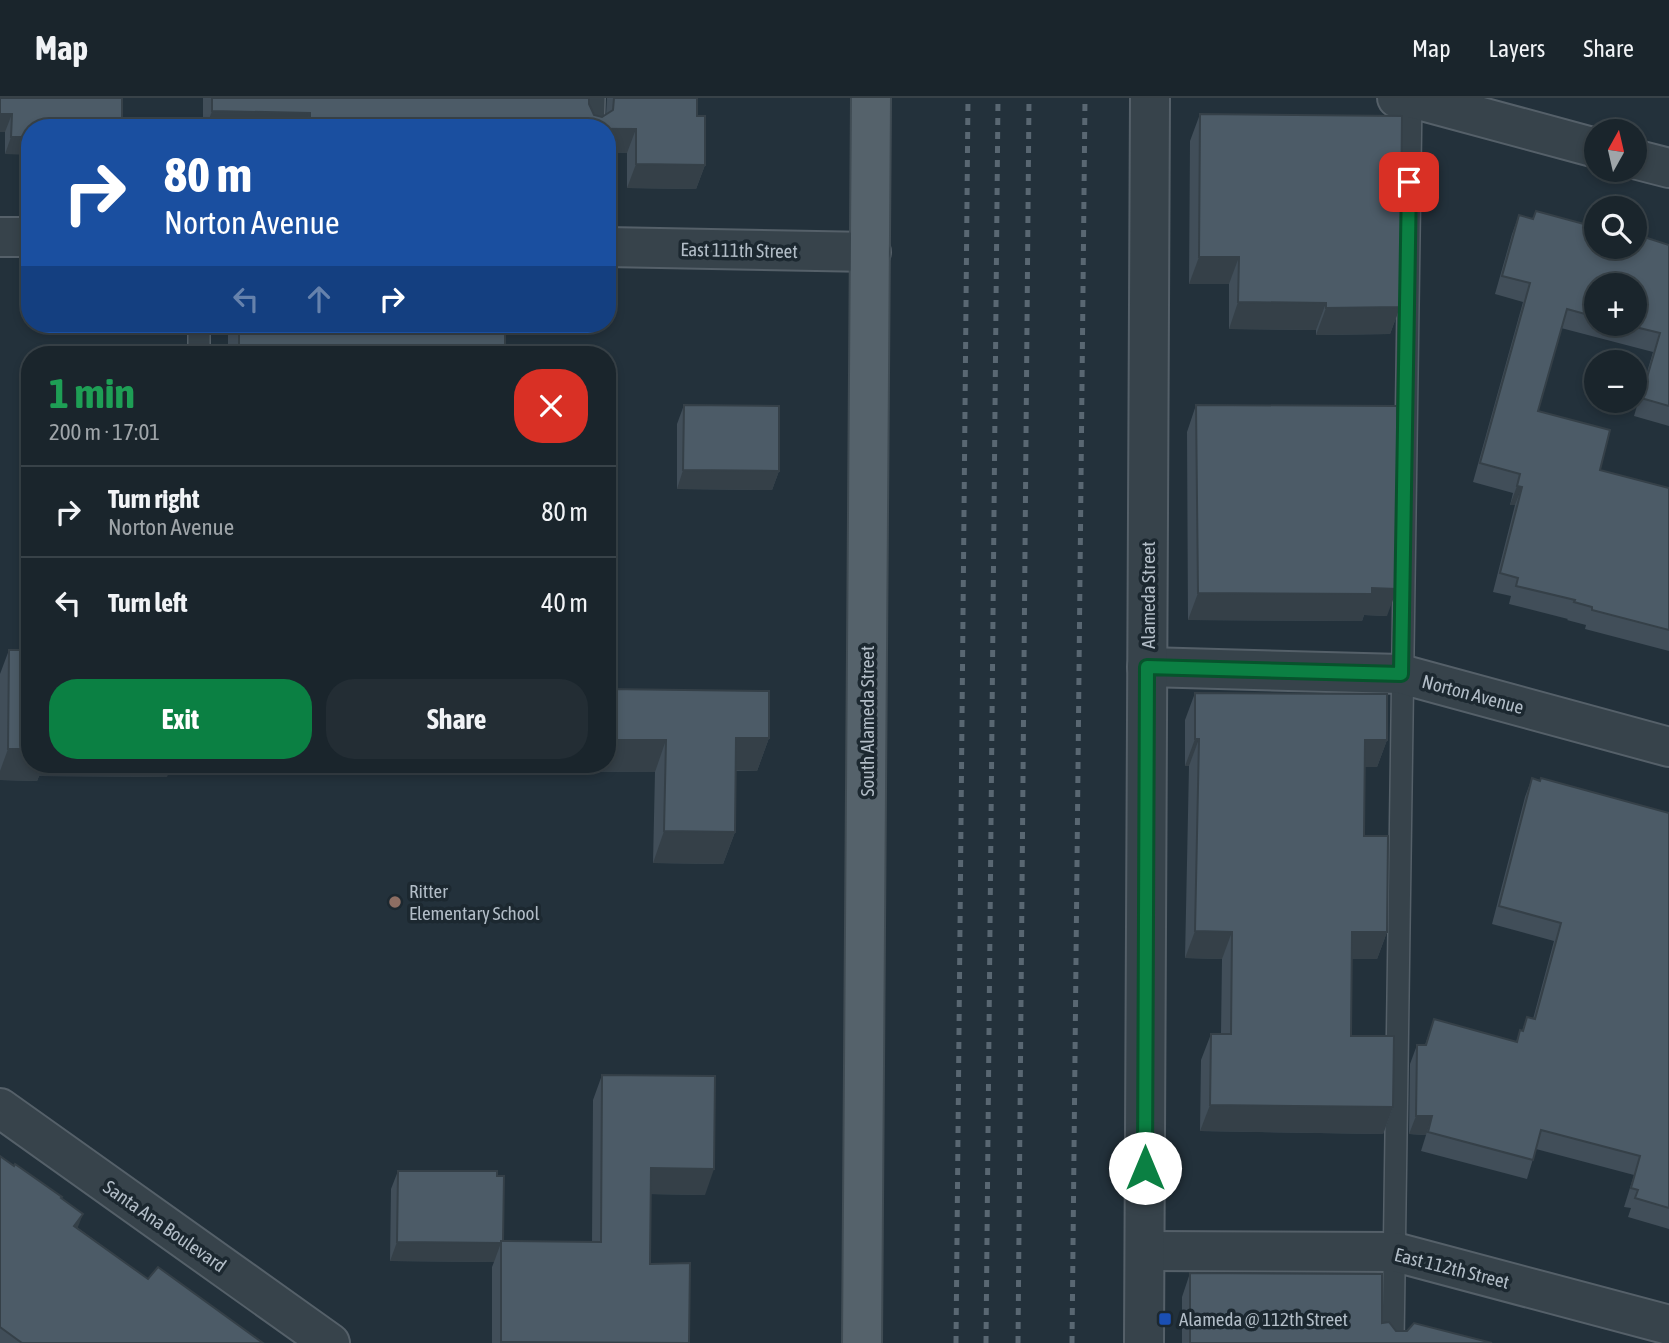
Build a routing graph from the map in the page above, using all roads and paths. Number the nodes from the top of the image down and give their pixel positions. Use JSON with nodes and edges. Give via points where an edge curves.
{"nodes":[{"id":1,"x":594,"y":98,"type":"edge"},
{"id":2,"x":871,"y":98,"type":"edge"},
{"id":3,"x":1150,"y":98,"type":"edge"},
{"id":4,"x":1397,"y":98,"type":"edge"},
{"id":5,"x":1411,"y":98,"type":"edge"},
{"id":6,"x":593,"y":119,"type":"edge"},
{"id":7,"x":1584,"y":145,"type":"edge"},
{"id":8,"x":1647,"y":162,"type":"edge"},
{"id":9,"x":1669,"y":168,"type":"edge"},
{"id":10,"x":0,"y":237,"type":"edge"},
{"id":11,"x":21,"y":237,"type":"edge"},
{"id":12,"x":616,"y":247,"type":"edge"},
{"id":13,"x":871,"y":252,"type":"junction"},
{"id":14,"x":1147,"y":667,"type":"junction"},
{"id":15,"x":1401,"y":674,"type":"junction"},
{"id":16,"x":1669,"y":747,"type":"edge"},
{"id":17,"x":0,"y":1108,"type":"edge"},
{"id":18,"x":1145,"y":1251,"type":"junction"},
{"id":19,"x":1395,"y":1252,"type":"junction"},
{"id":20,"x":1669,"y":1325,"type":"edge"},
{"id":21,"x":330,"y":1343,"type":"edge"},
{"id":22,"x":862,"y":1343,"type":"edge"},
{"id":23,"x":1144,"y":1343,"type":"edge"},
{"id":24,"x":1393,"y":1343,"type":"edge"}],
"edges":[{"from":1,"to":6,"type":"lane"},
{"from":2,"to":13,"type":"main road","name":"South Alameda Street"},
{"from":3,"to":14,"type":"street","name":"Alameda Street"},
{"from":4,"to":5,"type":"street"},
{"from":5,"to":7,"type":"street"},
{"from":5,"to":15,"type":"lane"},
{"from":8,"to":9,"type":"street"},
{"from":10,"to":11,"type":"street"},
{"from":12,"to":13,"type":"street","name":"East 111th Street"},
{"from":13,"to":22,"type":"main road","name":"South Alameda Street"},
{"from":14,"to":15,"type":"street","name":"Norton Avenue"},
{"from":14,"to":18,"type":"street","name":"Alameda Street"},
{"from":15,"to":16,"type":"street","name":"Norton Avenue"},
{"from":15,"to":19,"type":"lane"},
{"from":17,"to":21,"type":"street","name":"Santa Ana Boulevard"},
{"from":18,"to":19,"type":"street","name":"East 112th Street"},
{"from":18,"to":23,"type":"street","name":"Alameda Street"},
{"from":19,"to":20,"type":"street","name":"East 112th Street"},
{"from":19,"to":24,"type":"lane"}]}
